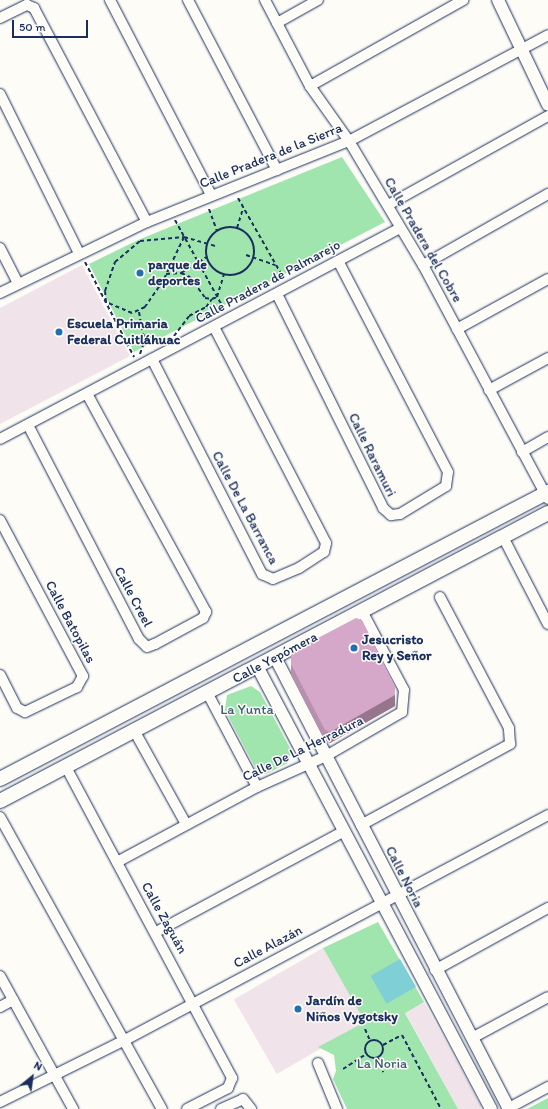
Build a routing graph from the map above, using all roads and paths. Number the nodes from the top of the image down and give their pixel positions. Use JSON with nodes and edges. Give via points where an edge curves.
{"nodes":[{"id":1,"x":110,"y":0,"type":"edge"},
{"id":2,"x":188,"y":0,"type":"edge"},
{"id":3,"x":265,"y":0,"type":"edge"},
{"id":4,"x":318,"y":0,"type":"edge"},
{"id":5,"x":462,"y":0,"type":"edge"},
{"id":6,"x":498,"y":0,"type":"edge"},
{"id":7,"x":0,"y":18,"type":"edge"},
{"id":8,"x":277,"y":23,"type":"junction"},
{"id":9,"x":548,"y":36,"type":"edge"},
{"id":10,"x":520,"y":49,"type":"junction"},
{"id":11,"x":310,"y":86,"type":"junction"},
{"id":12,"x":0,"y":94,"type":"edge"},
{"id":13,"x":548,"y":105,"type":"edge"},
{"id":14,"x":548,"y":116,"type":"edge"},
{"id":15,"x":349,"y":141,"type":"junction"},
{"id":16,"x":277,"y":170,"type":"junction"},
{"id":17,"x":548,"y":194,"type":"edge"},
{"id":18,"x":211,"y":195,"type":"junction"},
{"id":19,"x":238,"y":198,"type":"dead end"},
{"id":20,"x":388,"y":205,"type":"junction"},
{"id":21,"x":243,"y":208,"type":"junction"},
{"id":22,"x":209,"y":209,"type":"dead end"},
{"id":23,"x":171,"y":212,"type":"junction"},
{"id":24,"x":147,"y":222,"type":"junction"},
{"id":25,"x":237,"y":228,"type":"junction"},
{"id":26,"x":400,"y":228,"type":"junction"},
{"id":27,"x":217,"y":231,"type":"junction"},
{"id":28,"x":184,"y":237,"type":"junction"},
{"id":29,"x":207,"y":244,"type":"junction"},
{"id":30,"x":216,"y":246,"type":"dead end"},
{"id":31,"x":0,"y":248,"type":"edge"},
{"id":32,"x":246,"y":255,"type":"dead end"},
{"id":33,"x":82,"y":257,"type":"junction"},
{"id":34,"x":207,"y":257,"type":"junction"},
{"id":35,"x":253,"y":258,"type":"junction"},
{"id":36,"x":338,"y":261,"type":"junction"},
{"id":37,"x":198,"y":262,"type":"junction"},
{"id":38,"x":276,"y":265,"type":"junction"},
{"id":39,"x":424,"y":265,"type":"junction"},
{"id":40,"x":181,"y":273,"type":"junction"},
{"id":41,"x":166,"y":274,"type":"junction"},
{"id":42,"x":224,"y":274,"type":"junction"},
{"id":43,"x":548,"y":279,"type":"edge"},
{"id":44,"x":18,"y":283,"type":"junction"},
{"id":45,"x":289,"y":287,"type":"junction"},
{"id":46,"x":0,"y":293,"type":"edge"},
{"id":47,"x":277,"y":294,"type":"junction"},
{"id":48,"x":217,"y":296,"type":"junction"},
{"id":49,"x":212,"y":299,"type":"junction"},
{"id":50,"x":106,"y":302,"type":"junction"},
{"id":51,"x":139,"y":312,"type":"junction"},
{"id":52,"x":229,"y":318,"type":"junction"},
{"id":53,"x":214,"y":327,"type":"junction"},
{"id":54,"x":457,"y":329,"type":"junction"},
{"id":55,"x":146,"y":337,"type":"junction"},
{"id":56,"x":174,"y":337,"type":"dead end"},
{"id":57,"x":163,"y":342,"type":"dead end"},
{"id":58,"x":140,"y":354,"type":"dead end"},
{"id":59,"x":134,"y":357,"type":"dead end"},
{"id":60,"x":548,"y":358,"type":"edge"},
{"id":61,"x":152,"y":360,"type":"junction"},
{"id":62,"x":489,"y":390,"type":"junction"},
{"id":63,"x":88,"y":394,"type":"junction"},
{"id":64,"x":28,"y":425,"type":"junction"},
{"id":65,"x":548,"y":436,"type":"edge"},
{"id":66,"x":0,"y":439,"type":"edge"},
{"id":67,"x":522,"y":452,"type":"junction"},
{"id":68,"x":547,"y":495,"type":"edge"},
{"id":69,"x":548,"y":513,"type":"edge"},
{"id":70,"x":0,"y":520,"type":"edge"},
{"id":71,"x":504,"y":537,"type":"junction"},
{"id":72,"x":440,"y":597,"type":"dead end"},
{"id":73,"x":363,"y":613,"type":"junction"},
{"id":74,"x":548,"y":624,"type":"edge"},
{"id":75,"x":275,"y":657,"type":"junction"},
{"id":76,"x":257,"y":666,"type":"junction"},
{"id":77,"x":0,"y":675,"type":"edge"},
{"id":78,"x":208,"y":694,"type":"junction"},
{"id":79,"x":135,"y":732,"type":"junction"},
{"id":80,"x":326,"y":756,"type":"junction"},
{"id":81,"x":309,"y":763,"type":"junction"},
{"id":82,"x":66,"y":767,"type":"junction"},
{"id":83,"x":0,"y":779,"type":"edge"},
{"id":84,"x":257,"y":786,"type":"junction"},
{"id":85,"x":0,"y":801,"type":"edge"},
{"id":86,"x":548,"y":815,"type":"edge"},
{"id":87,"x":0,"y":817,"type":"edge"},
{"id":88,"x":186,"y":824,"type":"junction"},
{"id":89,"x":361,"y":825,"type":"junction"},
{"id":90,"x":344,"y":831,"type":"junction"},
{"id":91,"x":117,"y":862,"type":"junction"},
{"id":92,"x":396,"y":896,"type":"junction"},
{"id":93,"x":382,"y":903,"type":"junction"},
{"id":94,"x":548,"y":908,"type":"edge"},
{"id":95,"x":156,"y":932,"type":"junction"},
{"id":96,"x":435,"y":970,"type":"junction"},
{"id":97,"x":0,"y":976,"type":"edge"},
{"id":98,"x":548,"y":997,"type":"edge"},
{"id":99,"x":13,"y":1000,"type":"junction"},
{"id":100,"x":193,"y":1003,"type":"junction"},
{"id":101,"x":0,"y":1007,"type":"edge"},
{"id":102,"x":365,"y":1029,"type":"dead end"},
{"id":103,"x":472,"y":1038,"type":"junction"},
{"id":104,"x":125,"y":1040,"type":"junction"},
{"id":105,"x":370,"y":1041,"type":"junction"},
{"id":106,"x":383,"y":1045,"type":"junction"},
{"id":107,"x":366,"y":1054,"type":"junction"},
{"id":108,"x":378,"y":1058,"type":"junction"},
{"id":109,"x":318,"y":1063,"type":"dead end"},
{"id":110,"x":343,"y":1069,"type":"dead end"},
{"id":111,"x":383,"y":1072,"type":"dead end"},
{"id":112,"x":54,"y":1074,"type":"junction"},
{"id":113,"x":548,"y":1087,"type":"edge"},
{"id":114,"x":0,"y":1102,"type":"edge"},
{"id":115,"x":73,"y":1109,"type":"edge"},
{"id":116,"x":162,"y":1109,"type":"edge"},
{"id":117,"x":187,"y":1109,"type":"edge"},
{"id":118,"x":221,"y":1109,"type":"edge"},
{"id":119,"x":251,"y":1109,"type":"edge"},
{"id":120,"x":337,"y":1109,"type":"edge"},
{"id":121,"x":441,"y":1109,"type":"edge"},
{"id":122,"x":491,"y":1109,"type":"edge"},
{"id":123,"x":508,"y":1109,"type":"edge"}],
"edges":[{"from":1,"to":18,"type":"street"},
{"from":2,"to":16,"type":"street"},
{"from":3,"to":8,"type":"street","name":"Calle Pradera del Cobre"},
{"from":4,"to":8,"type":"street"},
{"from":5,"to":11,"type":"street"},
{"from":6,"to":10,"type":"street"},
{"from":7,"to":24,"type":"street","via":[[27,5],[34,8]]},
{"from":8,"to":11,"type":"street","name":"Calle Pradera del Cobre"},
{"from":9,"to":10,"type":"street","name":"Calle Pradera de la Sierra"},
{"from":10,"to":13,"type":"street"},
{"from":10,"to":15,"type":"street","name":"Calle Pradera de la Sierra"},
{"from":11,"to":15,"type":"street","name":"Calle Pradera del Cobre"},
{"from":12,"to":33,"type":"street"},
{"from":14,"to":20,"type":"street"},
{"from":15,"to":16,"type":"street","name":"Calle Pradera de la Sierra"},
{"from":15,"to":20,"type":"street","name":"Calle Pradera del Cobre"},
{"from":16,"to":18,"type":"street","name":"Calle Pradera de la Sierra"},
{"from":17,"to":39,"type":"street"},
{"from":18,"to":23,"type":"street","name":"Calle Pradera de la Sierra"},
{"from":19,"to":21,"type":"path"},
{"from":20,"to":26,"type":"street","name":"Calle Pradera del Cobre"},
{"from":21,"to":25,"type":"path"},
{"from":21,"to":38,"type":"path"},
{"from":22,"to":27,"type":"path"},
{"from":23,"to":24,"type":"street","name":"Calle Pradera de la Sierra"},
{"from":23,"to":28,"type":"path"},
{"from":24,"to":33,"type":"street","name":"Calle Pradera de la Sierra"},
{"from":25,"to":27,"type":"path"},
{"from":25,"to":35,"type":"path","via":[[251,240]]},
{"from":26,"to":36,"type":"street","name":"Calle Pradera de Palmarejo"},
{"from":26,"to":39,"type":"street","name":"Calle Pradera del Cobre"},
{"from":27,"to":29,"type":"path"},
{"from":28,"to":29,"type":"path"},
{"from":28,"to":37,"type":"path"},
{"from":28,"to":41,"type":"path"},
{"from":28,"to":50,"type":"path","via":[[151,238],[132,246],[110,272]]},
{"from":29,"to":30,"type":"path"},
{"from":29,"to":34,"type":"path"},
{"from":31,"to":44,"type":"street"},
{"from":32,"to":35,"type":"path"},
{"from":33,"to":44,"type":"street","name":"Calle Pradera de la Sierra"},
{"from":33,"to":50,"type":"path"},
{"from":34,"to":37,"type":"path"},
{"from":34,"to":42,"type":"path","via":[[213,268]]},
{"from":35,"to":38,"type":"path"},
{"from":35,"to":42,"type":"path","via":[[242,272]]},
{"from":36,"to":45,"type":"street","name":"Calle Pradera de Palmarejo"},
{"from":36,"to":47,"type":"street","name":"Calle Raramuri","via":[[448,472],[446,486],[400,514],[391,515],[383,508]]},
{"from":37,"to":40,"type":"path"},
{"from":37,"to":48,"type":"path"},
{"from":38,"to":45,"type":"path"},
{"from":39,"to":54,"type":"street","name":"Calle Pradera del Cobre"},
{"from":40,"to":41,"type":"path"},
{"from":40,"to":49,"type":"path","via":[[190,277],[205,298]]},
{"from":41,"to":51,"type":"path"},
{"from":42,"to":48,"type":"path"},
{"from":43,"to":54,"type":"street"},
{"from":44,"to":46,"type":"street","name":"Calle Pradera de la Sierra"},
{"from":45,"to":47,"type":"street","name":"Calle Pradera de Palmarejo"},
{"from":47,"to":52,"type":"street","name":"Calle Pradera de Palmarejo"},
{"from":48,"to":49,"type":"path"},
{"from":48,"to":52,"type":"path"},
{"from":49,"to":56,"type":"path","via":[[206,307],[189,316]]},
{"from":50,"to":51,"type":"path","via":[[117,310]]},
{"from":50,"to":59,"type":"path"},
{"from":51,"to":55,"type":"path","via":[[140,328]]},
{"from":52,"to":53,"type":"street","name":"Calle Pradera de Palmarejo"},
{"from":53,"to":61,"type":"street","name":"Calle Pradera de Palmarejo"},
{"from":53,"to":61,"type":"street","name":"Calle De La Barranca","via":[[326,543],[324,552],[299,568],[273,579],[262,574]]},
{"from":54,"to":62,"type":"street","name":"Calle Pradera del Cobre"},
{"from":55,"to":57,"type":"path"},
{"from":55,"to":58,"type":"path"},
{"from":60,"to":62,"type":"street"},
{"from":61,"to":63,"type":"street","name":"Calle Pradera de Palmarejo"},
{"from":62,"to":67,"type":"street","name":"Calle Pradera del Cobre"},
{"from":63,"to":64,"type":"street","name":"Calle Pradera de Palmarejo"},
{"from":63,"to":64,"type":"street","name":"Calle Creel","via":[[206,612],[203,618],[155,644],[147,646],[139,639]]},
{"from":64,"to":66,"type":"street","name":"Calle Pradera de Palmarejo"},
{"from":65,"to":67,"type":"street"},
{"from":67,"to":68,"type":"street","name":"Calle Pradera del Cobre"},
{"from":68,"to":83,"type":"main road","name":"Calle Yepómera"},
{"from":69,"to":71,"type":"main road","name":"Calle Yepómera"},
{"from":70,"to":77,"type":"street","name":"Calle Batopilas","via":[[80,666],[82,680],[58,698],[25,712],[17,708]]},
{"from":71,"to":73,"type":"main road","name":"Calle Yepómera"},
{"from":71,"to":74,"type":"street"},
{"from":72,"to":89,"type":"street","via":[[509,728],[511,739],[498,753]]},
{"from":73,"to":75,"type":"main road","name":"Calle Yepómera"},
{"from":73,"to":80,"type":"street","name":"Calle De La Herradura","via":[[404,690],[406,705],[392,720]]},
{"from":75,"to":76,"type":"main road","name":"Calle Yepómera"},
{"from":75,"to":80,"type":"street","name":"Calle Noria"},
{"from":76,"to":78,"type":"main road","name":"Calle Yepómera"},
{"from":76,"to":81,"type":"street"},
{"from":78,"to":79,"type":"main road","name":"Calle Yepómera"},
{"from":78,"to":84,"type":"street"},
{"from":79,"to":82,"type":"main road","name":"Calle Yepómera"},
{"from":79,"to":88,"type":"street"},
{"from":80,"to":81,"type":"street","name":"Calle De La Herradura"},
{"from":80,"to":89,"type":"street","name":"Calle Noria"},
{"from":81,"to":84,"type":"street","name":"Calle De La Herradura"},
{"from":81,"to":90,"type":"street"},
{"from":82,"to":85,"type":"main road","name":"Calle Yepómera"},
{"from":82,"to":91,"type":"street","name":"Calle Zaguán"},
{"from":84,"to":88,"type":"street","name":"Calle De La Herradura"},
{"from":86,"to":92,"type":"street","name":"Calle Alazán"},
{"from":87,"to":104,"type":"street"},
{"from":88,"to":91,"type":"street","name":"Calle De La Herradura"},
{"from":89,"to":92,"type":"street","name":"Calle Noria"},
{"from":90,"to":93,"type":"street"},
{"from":90,"to":95,"type":"street"},
{"from":91,"to":95,"type":"street","name":"Calle Zaguán"},
{"from":92,"to":93,"type":"street","name":"Calle Alazán"},
{"from":92,"to":96,"type":"street","name":"Calle Noria"},
{"from":93,"to":100,"type":"street","name":"Calle Alazán"},
{"from":93,"to":122,"type":"street"},
{"from":94,"to":96,"type":"street"},
{"from":95,"to":100,"type":"street","name":"Calle Zaguán"},
{"from":96,"to":103,"type":"street","name":"Calle Noria"},
{"from":97,"to":99,"type":"street"},
{"from":98,"to":103,"type":"street"},
{"from":99,"to":101,"type":"street"},
{"from":99,"to":112,"type":"street"},
{"from":100,"to":104,"type":"street","name":"Calle Alazán"},
{"from":100,"to":117,"type":"street","name":"Calle Zaguán","via":[[232,1084]]},
{"from":102,"to":105,"type":"path"},
{"from":103,"to":123,"type":"street","name":"Calle Noria"},
{"from":104,"to":112,"type":"street","name":"Calle Alazán"},
{"from":104,"to":116,"type":"street"},
{"from":105,"to":106,"type":"path","via":[[379,1041]]},
{"from":105,"to":107,"type":"path","via":[[366,1045]]},
{"from":106,"to":108,"type":"path","via":[[384,1051]]},
{"from":106,"to":121,"type":"path","via":[[402,1035]]},
{"from":107,"to":108,"type":"path"},
{"from":107,"to":110,"type":"path"},
{"from":108,"to":111,"type":"path"},
{"from":109,"to":120,"type":"street"},
{"from":112,"to":114,"type":"street","name":"Calle Alazán"},
{"from":112,"to":115,"type":"street"},
{"from":113,"to":123,"type":"street"},
{"from":118,"to":119,"type":"street","via":[[243,1099]]}]}
